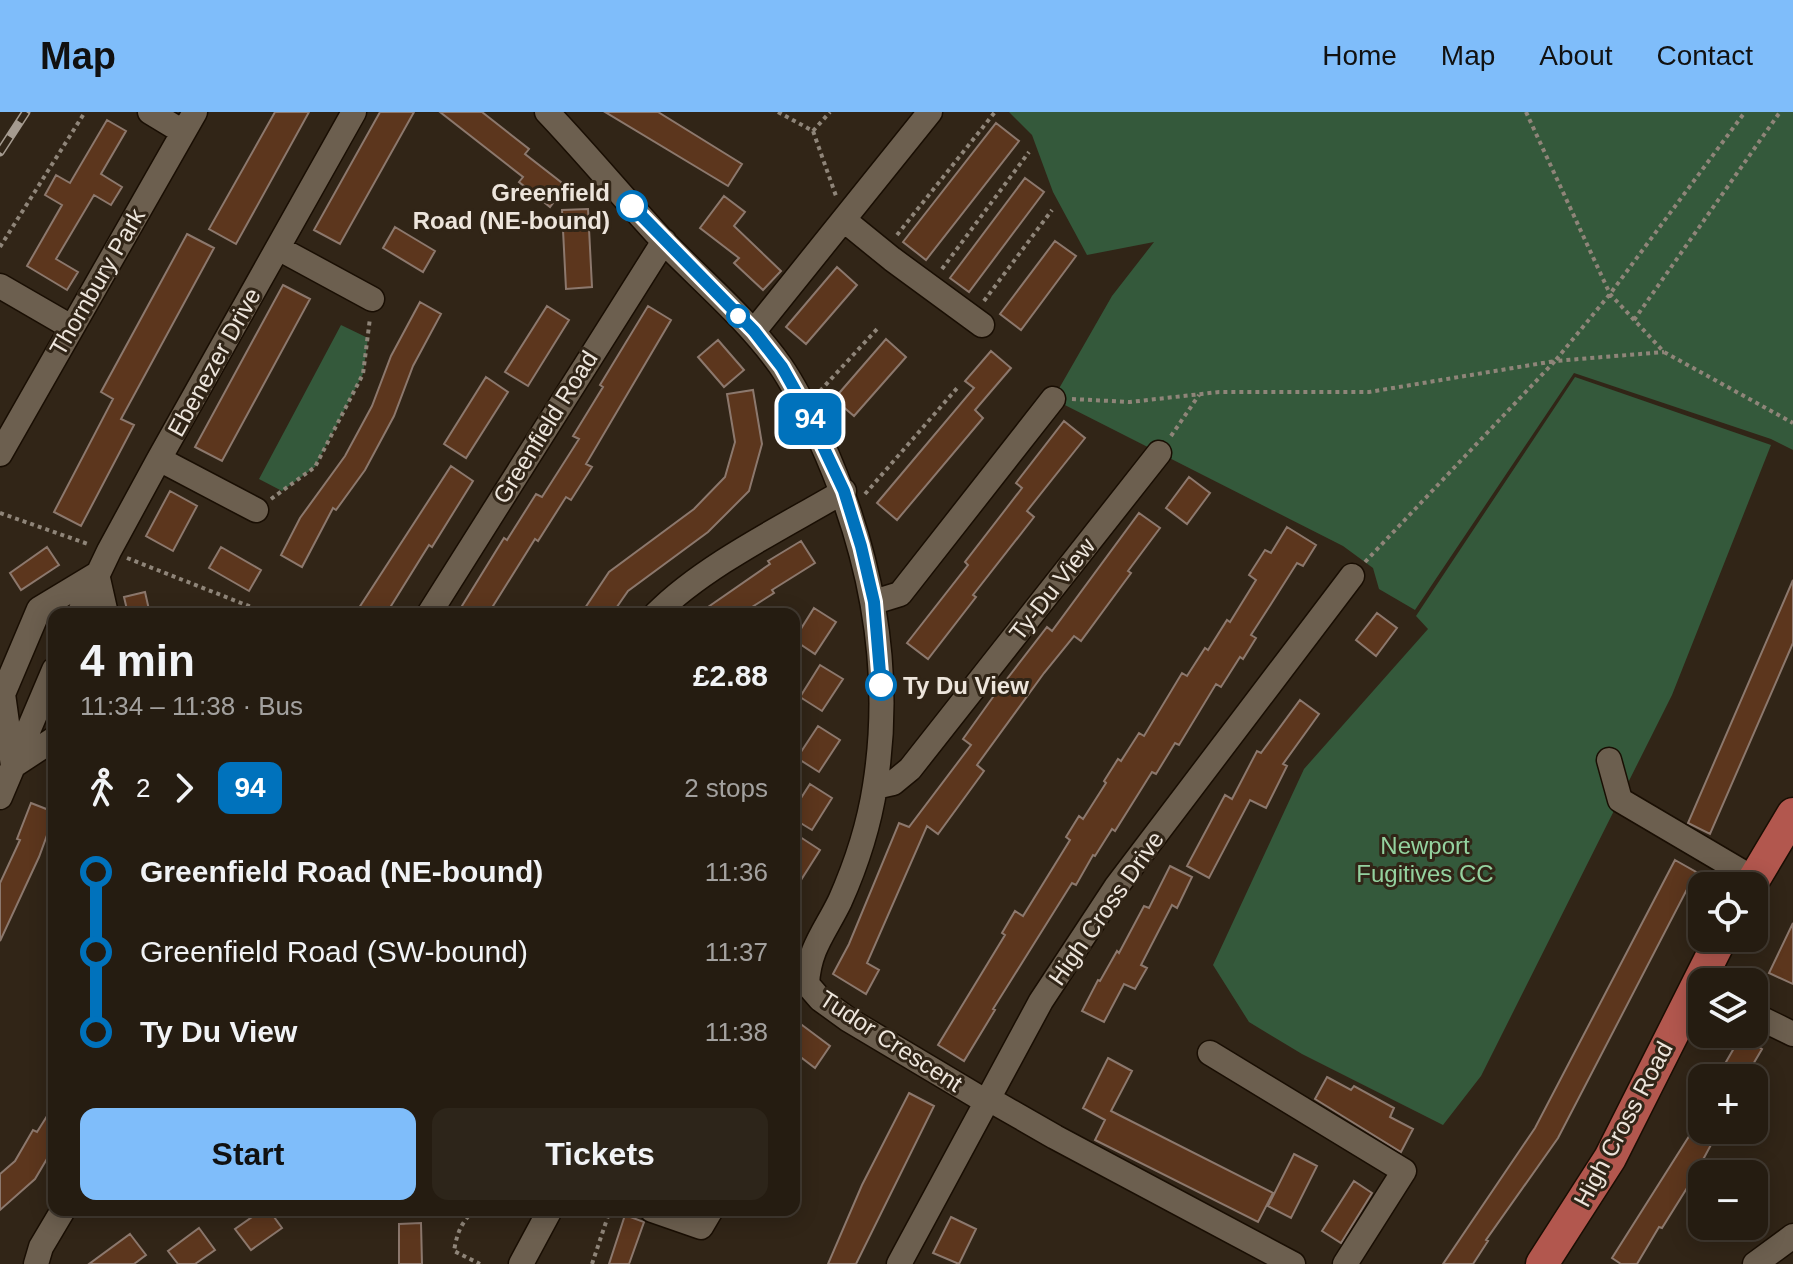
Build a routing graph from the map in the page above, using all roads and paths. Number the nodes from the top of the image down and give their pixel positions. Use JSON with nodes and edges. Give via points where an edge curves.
{"nodes":[{"id":1,"x":85,"y":112,"type":"edge"},
{"id":2,"x":150,"y":112,"type":"edge"},
{"id":3,"x":354,"y":112,"type":"edge"},
{"id":4,"x":547,"y":112,"type":"edge"},
{"id":5,"x":778,"y":112,"type":"edge"},
{"id":6,"x":830,"y":112,"type":"edge"},
{"id":7,"x":930,"y":112,"type":"edge"},
{"id":8,"x":995,"y":112,"type":"edge"},
{"id":9,"x":1526,"y":112,"type":"edge"},
{"id":10,"x":1745,"y":112,"type":"edge"},
{"id":11,"x":1780,"y":112,"type":"edge"},
{"id":12,"x":189,"y":122,"type":"edge"},
{"id":13,"x":813,"y":131,"type":"junction"},
{"id":14,"x":1029,"y":152,"type":"dead end"},
{"id":15,"x":1052,"y":210,"type":"dead end"},
{"id":16,"x":844,"y":220,"type":"junction"},
{"id":17,"x":664,"y":241,"type":"junction"},
{"id":18,"x":0,"y":247,"type":"edge"},
{"id":19,"x":278,"y":248,"type":"junction"},
{"id":20,"x":883,"y":252,"type":"junction"},
{"id":21,"x":0,"y":286,"type":"edge"},
{"id":22,"x":929,"y":287,"type":"junction"},
{"id":23,"x":1610,"y":294,"type":"junction"},
{"id":24,"x":372,"y":299,"type":"joint"},
{"id":25,"x":1634,"y":320,"type":"junction"},
{"id":26,"x":977,"y":321,"type":"joint"},
{"id":27,"x":71,"y":327,"type":"junction"},
{"id":28,"x":878,"y":328,"type":"dead end"},
{"id":29,"x":754,"y":331,"type":"junction"},
{"id":30,"x":1664,"y":352,"type":"junction"},
{"id":31,"x":1555,"y":361,"type":"junction"},
{"id":32,"x":958,"y":387,"type":"dead end"},
{"id":33,"x":1199,"y":395,"type":"junction"},
{"id":34,"x":1053,"y":399,"type":"joint"},
{"id":35,"x":805,"y":408,"type":"junction"},
{"id":36,"x":1793,"y":423,"type":"edge"},
{"id":37,"x":1159,"y":453,"type":"joint"},
{"id":38,"x":0,"y":454,"type":"edge"},
{"id":39,"x":159,"y":459,"type":"junction"},
{"id":40,"x":847,"y":501,"type":"junction"},
{"id":41,"x":256,"y":510,"type":"joint"},
{"id":42,"x":0,"y":513,"type":"edge"},
{"id":43,"x":109,"y":551,"type":"junction"},
{"id":44,"x":97,"y":574,"type":"junction"},
{"id":45,"x":1352,"y":576,"type":"joint"},
{"id":46,"x":874,"y":602,"type":"junction"},
{"id":47,"x":82,"y":608,"type":"edge"},
{"id":48,"x":105,"y":608,"type":"edge"},
{"id":49,"x":254,"y":608,"type":"edge"},
{"id":50,"x":433,"y":608,"type":"edge"},
{"id":51,"x":662,"y":608,"type":"edge"},
{"id":52,"x":48,"y":684,"type":"edge"},
{"id":53,"x":48,"y":743,"type":"edge"},
{"id":54,"x":1609,"y":760,"type":"dead end"},
{"id":55,"x":13,"y":766,"type":"junction"},
{"id":56,"x":875,"y":787,"type":"junction"},
{"id":57,"x":0,"y":797,"type":"edge"},
{"id":58,"x":1793,"y":814,"type":"edge"},
{"id":59,"x":1736,"y":872,"type":"edge"},
{"id":60,"x":1758,"y":872,"type":"edge"},
{"id":61,"x":801,"y":981,"type":"edge"},
{"id":62,"x":1688,"y":1008,"type":"edge"},
{"id":63,"x":1768,"y":1022,"type":"edge"},
{"id":64,"x":1793,"y":1034,"type":"edge"},
{"id":65,"x":1210,"y":1053,"type":"dead end"},
{"id":66,"x":986,"y":1100,"type":"junction"},
{"id":67,"x":59,"y":1216,"type":"edge"},
{"id":68,"x":468,"y":1216,"type":"edge"},
{"id":69,"x":547,"y":1216,"type":"edge"},
{"id":70,"x":608,"y":1216,"type":"edge"},
{"id":71,"x":669,"y":1216,"type":"edge"},
{"id":72,"x":707,"y":1216,"type":"edge"},
{"id":73,"x":1793,"y":1236,"type":"edge"},
{"id":74,"x":36,"y":1264,"type":"edge"},
{"id":75,"x":480,"y":1264,"type":"edge"},
{"id":76,"x":521,"y":1264,"type":"edge"},
{"id":77,"x":592,"y":1264,"type":"edge"},
{"id":78,"x":899,"y":1264,"type":"edge"},
{"id":79,"x":1293,"y":1264,"type":"edge"},
{"id":80,"x":1345,"y":1264,"type":"edge"},
{"id":81,"x":1542,"y":1264,"type":"edge"},
{"id":82,"x":1755,"y":1264,"type":"edge"}],
"edges":[{"from":1,"to":18,"type":"path"},
{"from":2,"to":12,"type":"street"},
{"from":3,"to":19,"type":"street","name":"Ebenezer Drive"},
{"from":4,"to":17,"type":"street","name":"Tudor Crescent"},
{"from":5,"to":13,"type":"path"},
{"from":6,"to":13,"type":"path"},
{"from":7,"to":16,"type":"street"},
{"from":8,"to":20,"type":"path"},
{"from":9,"to":23,"type":"path"},
{"from":10,"to":23,"type":"path"},
{"from":11,"to":25,"type":"path"},
{"from":12,"to":27,"type":"street","name":"Thornbury Park"},
{"from":13,"to":16,"type":"path"},
{"from":14,"to":22,"type":"path"},
{"from":15,"to":26,"type":"path"},
{"from":16,"to":20,"type":"street"},
{"from":16,"to":29,"type":"street"},
{"from":17,"to":29,"type":"street","name":"Tudor Crescent"},
{"from":17,"to":50,"type":"street","name":"Greenfield Road"},
{"from":19,"to":24,"type":"street"},
{"from":19,"to":39,"type":"street","name":"Ebenezer Drive"},
{"from":20,"to":22,"type":"street"},
{"from":21,"to":27,"type":"street"},
{"from":22,"to":26,"type":"street"},
{"from":23,"to":25,"type":"path"},
{"from":23,"to":31,"type":"path"},
{"from":24,"to":41,"type":"path","via":[[363,374],[315,467]]},
{"from":25,"to":30,"type":"path"},
{"from":27,"to":38,"type":"street","name":"Thornbury Park"},
{"from":28,"to":35,"type":"path"},
{"from":29,"to":35,"type":"street","name":"Tudor Crescent"},
{"from":30,"to":31,"type":"path"},
{"from":30,"to":36,"type":"path"},
{"from":31,"to":33,"type":"path","via":[[1369,392]]},
{"from":31,"to":45,"type":"path"},
{"from":32,"to":40,"type":"path"},
{"from":33,"to":34,"type":"path","via":[[1130,402]]},
{"from":33,"to":37,"type":"path"},
{"from":34,"to":46,"type":"street","via":[[900,594]]},
{"from":35,"to":40,"type":"street","name":"Tudor Crescent"},
{"from":37,"to":56,"type":"street","name":"Ty-Du View","via":[[910,769],[893,783]]},
{"from":39,"to":41,"type":"street"},
{"from":39,"to":43,"type":"street","name":"Ebenezer Drive"},
{"from":40,"to":46,"type":"street","name":"Tudor Crescent"},
{"from":40,"to":51,"type":"street","via":[[715,569]]},
{"from":42,"to":43,"type":"path"},
{"from":43,"to":44,"type":"street","name":"Ebenezer Drive"},
{"from":43,"to":49,"type":"path"},
{"from":44,"to":47,"type":"street","name":"Ebenezer Drive"},
{"from":44,"to":48,"type":"street"},
{"from":44,"to":55,"type":"street","via":[[39,609],[3,694]]},
{"from":45,"to":66,"type":"street","name":"High Cross Drive","via":[[1116,887],[1041,1001]]},
{"from":46,"to":56,"type":"street","name":"Tudor Crescent","via":[[881,685]]},
{"from":52,"to":55,"type":"street"},
{"from":53,"to":55,"type":"street"},
{"from":54,"to":59,"type":"street","via":[[1620,800]]},
{"from":55,"to":57,"type":"street"},
{"from":56,"to":61,"type":"street","name":"Tudor Crescent","via":[[861,847]]},
{"from":58,"to":60,"type":"main road"},
{"from":61,"to":66,"type":"street","name":"Tudor Crescent","via":[[849,1020]]},
{"from":62,"to":81,"type":"main road","name":"High Cross Road","via":[[1610,1158]]},
{"from":63,"to":64,"type":"street"},
{"from":65,"to":80,"type":"street","via":[[1404,1171]]},
{"from":66,"to":78,"type":"street","name":"High Cross Drive"},
{"from":66,"to":79,"type":"street","name":"Tudor Crescent"},
{"from":67,"to":74,"type":"street"},
{"from":68,"to":75,"type":"path","via":[[456,1235],[454,1251]]},
{"from":69,"to":76,"type":"street"},
{"from":70,"to":77,"type":"path"},
{"from":71,"to":72,"type":"street","via":[[701,1227]]},
{"from":73,"to":82,"type":"street"}]}
